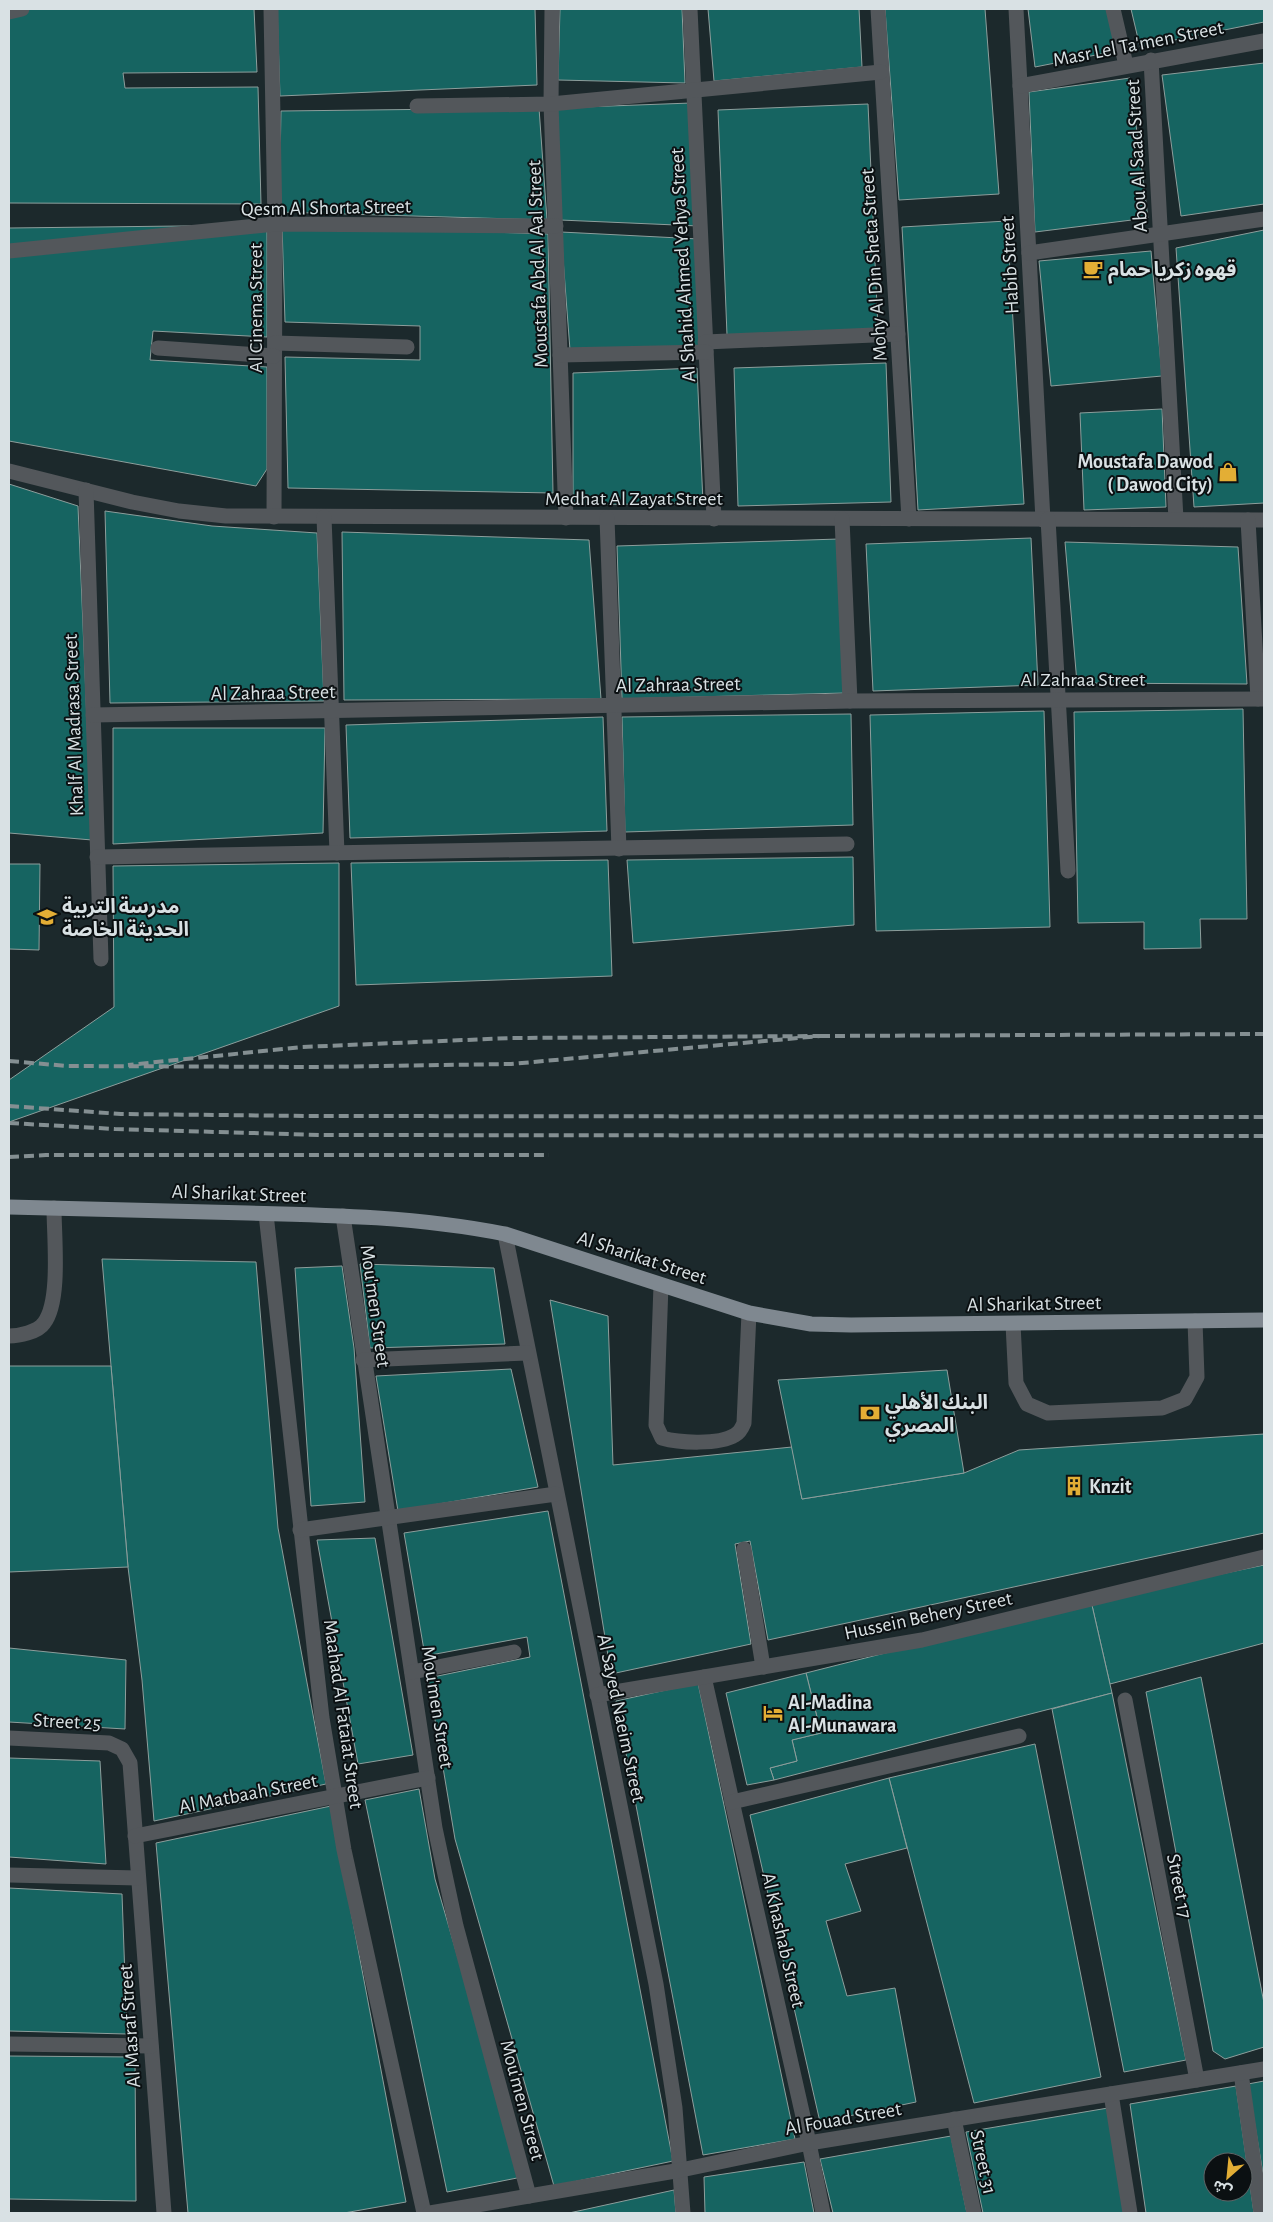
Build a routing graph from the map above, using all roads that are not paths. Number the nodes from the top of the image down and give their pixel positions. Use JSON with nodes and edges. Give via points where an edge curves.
{"nodes":[{"id":1,"x":22,"y":9,"type":"edge"},
{"id":2,"x":271,"y":9,"type":"edge"},
{"id":3,"x":552,"y":9,"type":"edge"},
{"id":4,"x":690,"y":9,"type":"edge"},
{"id":5,"x":878,"y":9,"type":"edge"},
{"id":6,"x":1016,"y":9,"type":"edge"},
{"id":7,"x":1113,"y":9,"type":"edge"},
{"id":8,"x":9,"y":12,"type":"edge"},
{"id":9,"x":1264,"y":40,"type":"edge"},
{"id":10,"x":1151,"y":60,"type":"junction"},
{"id":11,"x":1126,"y":65,"type":"junction"},
{"id":12,"x":882,"y":72,"type":"junction"},
{"id":13,"x":1020,"y":86,"type":"junction"},
{"id":14,"x":694,"y":90,"type":"junction"},
{"id":15,"x":551,"y":104,"type":"junction"},
{"id":16,"x":417,"y":106,"type":"dead end"},
{"id":17,"x":1264,"y":219,"type":"edge"},
{"id":18,"x":275,"y":224,"type":"junction"},
{"id":19,"x":556,"y":226,"type":"junction"},
{"id":20,"x":1161,"y":234,"type":"junction"},
{"id":21,"x":9,"y":251,"type":"edge"},
{"id":22,"x":1029,"y":253,"type":"junction"},
{"id":23,"x":898,"y":334,"type":"junction"},
{"id":24,"x":407,"y":347,"type":"dead end"},
{"id":25,"x":706,"y":347,"type":"junction"},
{"id":26,"x":158,"y":348,"type":"dead end"},
{"id":27,"x":274,"y":349,"type":"junction"},
{"id":28,"x":560,"y":355,"type":"junction"},
{"id":29,"x":9,"y":471,"type":"edge"},
{"id":30,"x":86,"y":490,"type":"junction"},
{"id":31,"x":274,"y":517,"type":"junction"},
{"id":32,"x":324,"y":517,"type":"junction"},
{"id":33,"x":566,"y":518,"type":"junction"},
{"id":34,"x":607,"y":518,"type":"junction"},
{"id":35,"x":714,"y":518,"type":"junction"},
{"id":36,"x":909,"y":518,"type":"junction"},
{"id":37,"x":842,"y":519,"type":"junction"},
{"id":38,"x":1176,"y":519,"type":"junction"},
{"id":39,"x":1046,"y":520,"type":"junction"},
{"id":40,"x":1248,"y":520,"type":"junction"},
{"id":41,"x":1264,"y":520,"type":"edge"},
{"id":42,"x":1058,"y":699,"type":"junction"},
{"id":43,"x":1261,"y":699,"type":"edge"},
{"id":44,"x":850,"y":701,"type":"junction"},
{"id":45,"x":614,"y":705,"type":"junction"},
{"id":46,"x":331,"y":711,"type":"junction"},
{"id":47,"x":93,"y":715,"type":"junction"},
{"id":48,"x":847,"y":844,"type":"dead end"},
{"id":49,"x":619,"y":849,"type":"junction"},
{"id":50,"x":336,"y":853,"type":"junction"},
{"id":51,"x":98,"y":858,"type":"junction"},
{"id":52,"x":1068,"y":871,"type":"dead end"},
{"id":53,"x":101,"y":959,"type":"dead end"},
{"id":54,"x":9,"y":1207,"type":"edge"},
{"id":55,"x":54,"y":1208,"type":"junction"},
{"id":56,"x":266,"y":1214,"type":"junction"},
{"id":57,"x":343,"y":1216,"type":"junction"},
{"id":58,"x":505,"y":1234,"type":"junction"},
{"id":59,"x":661,"y":1285,"type":"junction"},
{"id":60,"x":750,"y":1313,"type":"junction"},
{"id":61,"x":1264,"y":1320,"type":"edge"},
{"id":62,"x":1195,"y":1321,"type":"junction"},
{"id":63,"x":1014,"y":1324,"type":"junction"},
{"id":64,"x":9,"y":1336,"type":"edge"},
{"id":65,"x":527,"y":1353,"type":"junction"},
{"id":66,"x":363,"y":1360,"type":"junction"},
{"id":67,"x":556,"y":1494,"type":"junction"},
{"id":68,"x":388,"y":1518,"type":"junction"},
{"id":69,"x":300,"y":1530,"type":"junction"},
{"id":70,"x":744,"y":1549,"type":"dead end"},
{"id":71,"x":1264,"y":1558,"type":"edge"},
{"id":72,"x":514,"y":1652,"type":"dead end"},
{"id":73,"x":763,"y":1667,"type":"junction"},
{"id":74,"x":412,"y":1672,"type":"junction"},
{"id":75,"x":704,"y":1677,"type":"junction"},
{"id":76,"x":596,"y":1695,"type":"junction"},
{"id":77,"x":1125,"y":1700,"type":"dead end"},
{"id":78,"x":1019,"y":1736,"type":"dead end"},
{"id":79,"x":9,"y":1738,"type":"edge"},
{"id":80,"x":428,"y":1778,"type":"junction"},
{"id":81,"x":334,"y":1797,"type":"junction"},
{"id":82,"x":732,"y":1802,"type":"junction"},
{"id":83,"x":135,"y":1836,"type":"junction"},
{"id":84,"x":9,"y":1875,"type":"edge"},
{"id":85,"x":138,"y":1878,"type":"junction"},
{"id":86,"x":9,"y":2044,"type":"edge"},
{"id":87,"x":151,"y":2046,"type":"junction"},
{"id":88,"x":1264,"y":2069,"type":"edge"},
{"id":89,"x":1241,"y":2073,"type":"junction"},
{"id":90,"x":1197,"y":2080,"type":"junction"},
{"id":91,"x":1111,"y":2094,"type":"junction"},
{"id":92,"x":954,"y":2120,"type":"junction"},
{"id":93,"x":809,"y":2143,"type":"junction"},
{"id":94,"x":680,"y":2170,"type":"junction"},
{"id":95,"x":528,"y":2196,"type":"junction"},
{"id":96,"x":164,"y":2213,"type":"edge"},
{"id":97,"x":424,"y":2213,"type":"edge"},
{"id":98,"x":430,"y":2213,"type":"edge"},
{"id":99,"x":683,"y":2213,"type":"edge"},
{"id":100,"x":823,"y":2213,"type":"edge"},
{"id":101,"x":974,"y":2213,"type":"edge"},
{"id":102,"x":1130,"y":2213,"type":"edge"},
{"id":103,"x":1262,"y":2213,"type":"edge"}],
"edges":[{"from":1,"to":8,"type":"street"},
{"from":2,"to":18,"type":"street","name":"Al Cinema Street"},
{"from":3,"to":15,"type":"street","name":"Moustafa Abd Al Aal Street"},
{"from":4,"to":14,"type":"street","name":"Al Shahid Ahmed Yehya Street"},
{"from":5,"to":12,"type":"street","name":"Mohy Al Din Sheta Street"},
{"from":6,"to":13,"type":"street","name":"Habib Street"},
{"from":7,"to":11,"type":"street"},
{"from":9,"to":10,"type":"street","name":"Masr Lel Ta'men Street"},
{"from":10,"to":11,"type":"street","name":"Masr Lel Ta'men Street"},
{"from":10,"to":20,"type":"street","name":"Abou Al Saad Street"},
{"from":11,"to":13,"type":"street","name":"Masr Lel Ta'men Street"},
{"from":12,"to":14,"type":"street"},
{"from":12,"to":23,"type":"street","name":"Mohy Al Din Sheta Street"},
{"from":13,"to":22,"type":"street","name":"Habib Street"},
{"from":14,"to":15,"type":"street"},
{"from":14,"to":25,"type":"street","name":"Al Shahid Ahmed Yehya Street"},
{"from":15,"to":16,"type":"street"},
{"from":15,"to":19,"type":"street","name":"Moustafa Abd Al Aal Street"},
{"from":17,"to":20,"type":"street"},
{"from":18,"to":19,"type":"street","name":"Qesm Al Shorta Street"},
{"from":18,"to":21,"type":"street","name":"Qesm Al Shorta Street"},
{"from":18,"to":27,"type":"street","name":"Al Cinema Street"},
{"from":19,"to":28,"type":"street","name":"Moustafa Abd Al Aal Street"},
{"from":20,"to":22,"type":"street"},
{"from":20,"to":38,"type":"street","name":"Abou Al Saad Street"},
{"from":22,"to":39,"type":"street","name":"Habib Street"},
{"from":23,"to":25,"type":"street"},
{"from":23,"to":36,"type":"street","name":"Mohy Al Din Sheta Street"},
{"from":24,"to":27,"type":"street"},
{"from":25,"to":28,"type":"street"},
{"from":25,"to":35,"type":"street","name":"Al Shahid Ahmed Yehya Street"},
{"from":26,"to":27,"type":"street"},
{"from":27,"to":31,"type":"street","name":"Al Cinema Street"},
{"from":28,"to":33,"type":"street","name":"Moustafa Abd Al Aal Street"},
{"from":29,"to":30,"type":"street","name":"Medhat Al Zayat Street"},
{"from":30,"to":31,"type":"street","name":"Medhat Al Zayat Street","via":[[179,511]]},
{"from":30,"to":47,"type":"street","name":"Khalf Al Madrasa Street"},
{"from":31,"to":32,"type":"street","name":"Medhat Al Zayat Street"},
{"from":32,"to":33,"type":"street","name":"Medhat Al Zayat Street"},
{"from":32,"to":46,"type":"street"},
{"from":33,"to":34,"type":"street","name":"Medhat Al Zayat Street"},
{"from":34,"to":35,"type":"street","name":"Medhat Al Zayat Street"},
{"from":34,"to":45,"type":"street"},
{"from":35,"to":37,"type":"street","name":"Medhat Al Zayat Street"},
{"from":36,"to":37,"type":"street","name":"Medhat Al Zayat Street"},
{"from":36,"to":39,"type":"street","name":"Medhat Al Zayat Street"},
{"from":37,"to":44,"type":"street"},
{"from":38,"to":39,"type":"street","name":"Medhat Al Zayat Street"},
{"from":38,"to":40,"type":"street","name":"Medhat Al Zayat Street"},
{"from":39,"to":42,"type":"street","name":"Habib Street"},
{"from":40,"to":41,"type":"street","name":"Medhat Al Zayat Street"},
{"from":40,"to":43,"type":"street"},
{"from":42,"to":43,"type":"street","name":"Al Zahraa Street"},
{"from":42,"to":44,"type":"street","name":"Al Zahraa Street"},
{"from":42,"to":52,"type":"street","name":"Habib Street"},
{"from":44,"to":45,"type":"street","name":"Al Zahraa Street"},
{"from":45,"to":46,"type":"street","name":"Al Zahraa Street"},
{"from":45,"to":49,"type":"street"},
{"from":46,"to":47,"type":"street","name":"Al Zahraa Street"},
{"from":46,"to":50,"type":"street"},
{"from":47,"to":51,"type":"street","name":"Khalf Al Madrasa Street"},
{"from":48,"to":49,"type":"street"},
{"from":49,"to":50,"type":"street"},
{"from":50,"to":51,"type":"street"},
{"from":51,"to":53,"type":"street","name":"Khalf Al Madrasa Street"},
{"from":54,"to":55,"type":"main road","name":"Al Sharikat Street"},
{"from":55,"to":56,"type":"main road","name":"Al Sharikat Street"},
{"from":55,"to":64,"type":"street","via":[[54,1299],[44,1324],[19,1336]]},
{"from":56,"to":57,"type":"main road","name":"Al Sharikat Street"},
{"from":56,"to":69,"type":"street","name":"Maahad Al Fataiat Street"},
{"from":57,"to":58,"type":"main road","name":"Al Sharikat Street","via":[[424,1221]]},
{"from":57,"to":66,"type":"street","name":"Mou'men Street"},
{"from":58,"to":59,"type":"main road","name":"Al Sharikat Street"},
{"from":58,"to":65,"type":"street","name":"Al Sayed Naeim Street"},
{"from":59,"to":60,"type":"main road","name":"Al Sharikat Street"},
{"from":59,"to":60,"type":"street","via":[[656,1425],[662,1438],[675,1442],[725,1440],[737,1434],[744,1423]]},
{"from":60,"to":63,"type":"main road","name":"Al Sharikat Street","via":[[811,1324],[851,1326]]},
{"from":61,"to":62,"type":"main road","name":"Al Sharikat Street"},
{"from":62,"to":63,"type":"main road","name":"Al Sharikat Street"},
{"from":62,"to":63,"type":"street","via":[[1197,1377],[1185,1399],[1162,1408],[1048,1414],[1027,1404],[1016,1383]]},
{"from":65,"to":66,"type":"street"},
{"from":65,"to":67,"type":"street","name":"Al Sayed Naeim Street"},
{"from":66,"to":68,"type":"street","name":"Mou'men Street"},
{"from":67,"to":68,"type":"street"},
{"from":67,"to":76,"type":"street","name":"Al Sayed Naeim Street"},
{"from":68,"to":69,"type":"street"},
{"from":68,"to":74,"type":"street","name":"Mou'men Street"},
{"from":69,"to":81,"type":"street","name":"Maahad Al Fataiat Street"},
{"from":70,"to":73,"type":"street"},
{"from":71,"to":73,"type":"street","name":"Hussein Behery Street","via":[[922,1640]]},
{"from":72,"to":74,"type":"street"},
{"from":73,"to":75,"type":"street","name":"Hussein Behery Street"},
{"from":74,"to":80,"type":"street","name":"Mou'men Street"},
{"from":75,"to":76,"type":"street","name":"Hussein Behery Street"},
{"from":75,"to":82,"type":"street","name":"Al Khashab Street"},
{"from":76,"to":94,"type":"street","name":"Al Sayed Naeim Street","via":[[660,2010],[675,2108]]},
{"from":77,"to":90,"type":"street","name":"Street 17"},
{"from":78,"to":82,"type":"street"},
{"from":79,"to":83,"type":"street","name":"Street 25","via":[[109,1742],[122,1749],[130,1763]]},
{"from":80,"to":81,"type":"street","name":"Al Matbaah Street"},
{"from":80,"to":95,"type":"street","name":"Mou'men Street","via":[[444,1877]]},
{"from":81,"to":83,"type":"street","name":"Al Matbaah Street"},
{"from":81,"to":97,"type":"street","name":"Maahad Al Fataiat Street"},
{"from":82,"to":93,"type":"street","name":"Al Khashab Street"},
{"from":83,"to":85,"type":"street","name":"Al Masraf Street"},
{"from":84,"to":85,"type":"street"},
{"from":85,"to":87,"type":"street","name":"Al Masraf Street"},
{"from":86,"to":87,"type":"street"},
{"from":87,"to":96,"type":"street","name":"Al Masraf Street"},
{"from":88,"to":89,"type":"street","name":"Al Fouad Street"},
{"from":89,"to":90,"type":"street","name":"Al Fouad Street"},
{"from":89,"to":103,"type":"street"},
{"from":90,"to":91,"type":"street","name":"Al Fouad Street"},
{"from":91,"to":92,"type":"street","name":"Al Fouad Street"},
{"from":91,"to":102,"type":"street"},
{"from":92,"to":93,"type":"street","name":"Al Fouad Street"},
{"from":92,"to":101,"type":"street","name":"Street 31"},
{"from":93,"to":94,"type":"street","name":"Al Fouad Street"},
{"from":93,"to":100,"type":"street","name":"Al Khashab Street"},
{"from":94,"to":95,"type":"street","name":"Al Fouad Street"},
{"from":94,"to":99,"type":"street","name":"Al Sayed Naeim Street"},
{"from":95,"to":98,"type":"street","name":"Al Fouad Street"}]}
